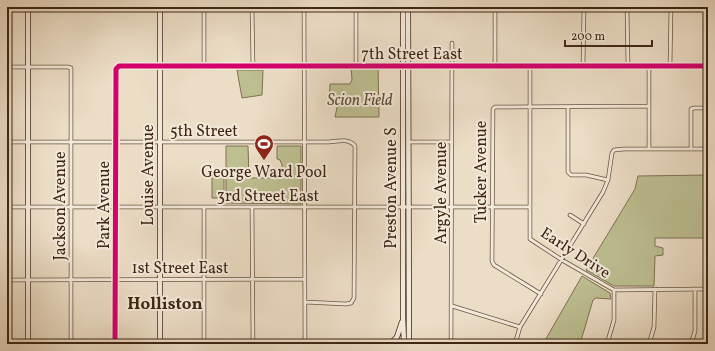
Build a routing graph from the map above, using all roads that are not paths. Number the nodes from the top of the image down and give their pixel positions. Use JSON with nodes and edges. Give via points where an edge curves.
{"nodes":[{"id":1,"x":28,"y":7,"type":"edge"},
{"id":2,"x":160,"y":7,"type":"edge"},
{"id":3,"x":204,"y":7,"type":"edge"},
{"id":4,"x":252,"y":7,"type":"edge"},
{"id":5,"x":304,"y":7,"type":"edge"},
{"id":6,"x":356,"y":7,"type":"edge"},
{"id":7,"x":403,"y":7,"type":"edge"},
{"id":8,"x":408,"y":7,"type":"edge"},
{"id":9,"x":495,"y":7,"type":"edge"},
{"id":10,"x":584,"y":7,"type":"edge"},
{"id":11,"x":627,"y":7,"type":"edge"},
{"id":12,"x":670,"y":7,"type":"edge"},
{"id":13,"x":452,"y":43,"type":"dead end"},
{"id":14,"x":160,"y":66,"type":"junction"},
{"id":15,"x":204,"y":66,"type":"junction"},
{"id":16,"x":253,"y":66,"type":"junction"},
{"id":17,"x":304,"y":66,"type":"junction"},
{"id":18,"x":356,"y":66,"type":"junction"},
{"id":19,"x":403,"y":66,"type":"junction"},
{"id":20,"x":408,"y":66,"type":"junction"},
{"id":21,"x":452,"y":66,"type":"junction"},
{"id":22,"x":495,"y":66,"type":"junction"},
{"id":23,"x":530,"y":66,"type":"junction"},
{"id":24,"x":583,"y":66,"type":"junction"},
{"id":25,"x":628,"y":66,"type":"junction"},
{"id":26,"x":649,"y":66,"type":"junction"},
{"id":27,"x":670,"y":66,"type":"junction"},
{"id":28,"x":708,"y":66,"type":"edge"},
{"id":29,"x":7,"y":67,"type":"edge"},
{"id":30,"x":28,"y":67,"type":"junction"},
{"id":31,"x":117,"y":67,"type":"joint"},
{"id":32,"x":649,"y":106,"type":"junction"},
{"id":33,"x":530,"y":107,"type":"junction"},
{"id":34,"x":568,"y":107,"type":"junction"},
{"id":35,"x":708,"y":108,"type":"edge"},
{"id":36,"x":7,"y":142,"type":"edge"},
{"id":37,"x":28,"y":142,"type":"junction"},
{"id":38,"x":71,"y":142,"type":"junction"},
{"id":39,"x":116,"y":142,"type":"junction"},
{"id":40,"x":160,"y":142,"type":"junction"},
{"id":41,"x":305,"y":142,"type":"junction"},
{"id":42,"x":409,"y":142,"type":"junction"},
{"id":43,"x":452,"y":142,"type":"junction"},
{"id":44,"x":649,"y":149,"type":"junction"},
{"id":45,"x":690,"y":149,"type":"junction"},
{"id":46,"x":708,"y":149,"type":"edge"},
{"id":47,"x":608,"y":180,"type":"junction"},
{"id":48,"x":116,"y":207,"type":"junction"},
{"id":49,"x":160,"y":207,"type":"junction"},
{"id":50,"x":204,"y":207,"type":"junction"},
{"id":51,"x":252,"y":207,"type":"junction"},
{"id":52,"x":354,"y":207,"type":"junction"},
{"id":53,"x":406,"y":207,"type":"junction"},
{"id":54,"x":451,"y":207,"type":"junction"},
{"id":55,"x":492,"y":207,"type":"junction"},
{"id":56,"x":530,"y":207,"type":"junction"},
{"id":57,"x":7,"y":208,"type":"edge"},
{"id":58,"x":28,"y":208,"type":"junction"},
{"id":59,"x":71,"y":208,"type":"junction"},
{"id":60,"x":305,"y":208,"type":"junction"},
{"id":61,"x":570,"y":215,"type":"dead end"},
{"id":62,"x":584,"y":224,"type":"junction"},
{"id":63,"x":562,"y":260,"type":"junction"},
{"id":64,"x":252,"y":279,"type":"junction"},
{"id":65,"x":305,"y":279,"type":"junction"},
{"id":66,"x":7,"y":280,"type":"edge"},
{"id":67,"x":28,"y":280,"type":"junction"},
{"id":68,"x":71,"y":280,"type":"junction"},
{"id":69,"x":115,"y":280,"type":"junction"},
{"id":70,"x":160,"y":280,"type":"junction"},
{"id":71,"x":204,"y":280,"type":"junction"},
{"id":72,"x":655,"y":289,"type":"junction"},
{"id":73,"x":695,"y":289,"type":"junction"},
{"id":74,"x":708,"y":289,"type":"edge"},
{"id":75,"x":614,"y":290,"type":"junction"},
{"id":76,"x":541,"y":294,"type":"junction"},
{"id":77,"x":305,"y":302,"type":"junction"},
{"id":78,"x":452,"y":306,"type":"junction"},
{"id":79,"x":403,"y":317,"type":"junction"},
{"id":80,"x":520,"y":328,"type":"junction"},
{"id":81,"x":28,"y":344,"type":"edge"},
{"id":82,"x":71,"y":344,"type":"edge"},
{"id":83,"x":115,"y":344,"type":"edge"},
{"id":84,"x":160,"y":344,"type":"edge"},
{"id":85,"x":204,"y":344,"type":"edge"},
{"id":86,"x":253,"y":344,"type":"edge"},
{"id":87,"x":305,"y":344,"type":"edge"},
{"id":88,"x":390,"y":344,"type":"edge"},
{"id":89,"x":404,"y":344,"type":"edge"},
{"id":90,"x":409,"y":344,"type":"edge"},
{"id":91,"x":451,"y":344,"type":"edge"},
{"id":92,"x":515,"y":344,"type":"edge"},
{"id":93,"x":607,"y":344,"type":"edge"},
{"id":94,"x":649,"y":344,"type":"edge"},
{"id":95,"x":691,"y":344,"type":"edge"}],
"edges":[{"from":1,"to":30,"type":"main road"},
{"from":2,"to":14,"type":"main road","name":"Louise Avenue"},
{"from":3,"to":15,"type":"street"},
{"from":4,"to":16,"type":"street"},
{"from":5,"to":17,"type":"street"},
{"from":6,"to":18,"type":"street"},
{"from":7,"to":19,"type":"main road","name":"Preston Avenue S"},
{"from":8,"to":20,"type":"main road","name":"Preston Avenue S"},
{"from":9,"to":22,"type":"street"},
{"from":10,"to":24,"type":"street"},
{"from":11,"to":25,"type":"street"},
{"from":12,"to":27,"type":"street"},
{"from":13,"to":21,"type":"street","name":"Argyle Avenue"},
{"from":14,"to":15,"type":"street","name":"7th Street East"},
{"from":14,"to":31,"type":"street","name":"7th Street East"},
{"from":14,"to":40,"type":"main road","name":"Louise Avenue"},
{"from":15,"to":16,"type":"street","name":"7th Street East"},
{"from":16,"to":17,"type":"street","name":"7th Street East"},
{"from":17,"to":18,"type":"street","name":"7th Street East"},
{"from":17,"to":41,"type":"street"},
{"from":18,"to":19,"type":"street","name":"7th Street East"},
{"from":19,"to":20,"type":"street","name":"7th Street East"},
{"from":19,"to":53,"type":"main road","name":"Preston Avenue S"},
{"from":20,"to":21,"type":"street","name":"7th Street East"},
{"from":20,"to":42,"type":"main road","name":"Preston Avenue S"},
{"from":21,"to":22,"type":"street","name":"7th Street East"},
{"from":21,"to":43,"type":"street","name":"Argyle Avenue"},
{"from":22,"to":23,"type":"street","name":"7th Street East"},
{"from":23,"to":24,"type":"street","name":"7th Street East"},
{"from":23,"to":33,"type":"street","name":"Early Drive"},
{"from":24,"to":25,"type":"street","name":"7th Street East"},
{"from":25,"to":26,"type":"street","name":"7th Street East"},
{"from":26,"to":27,"type":"street","name":"7th Street East"},
{"from":26,"to":32,"type":"street"},
{"from":27,"to":28,"type":"street","name":"7th Street East"},
{"from":29,"to":30,"type":"street"},
{"from":30,"to":37,"type":"main road"},
{"from":30,"to":38,"type":"street","name":"Jackson Avenue","via":[[71,68]]},
{"from":31,"to":39,"type":"street","name":"Park Avenue"},
{"from":32,"to":34,"type":"street","name":"Tucker Avenue"},
{"from":32,"to":44,"type":"street"},
{"from":33,"to":34,"type":"street","name":"Tucker Avenue"},
{"from":33,"to":55,"type":"street","name":"Tucker Avenue","via":[[492,109]]},
{"from":33,"to":56,"type":"street","name":"Early Drive"},
{"from":34,"to":47,"type":"street","via":[[568,172],[571,175]]},
{"from":35,"to":45,"type":"street","via":[[691,109]]},
{"from":36,"to":37,"type":"street","name":"5th Street"},
{"from":37,"to":38,"type":"street","name":"5th Street"},
{"from":37,"to":58,"type":"main road"},
{"from":38,"to":39,"type":"street","name":"5th Street"},
{"from":38,"to":59,"type":"street","name":"Jackson Avenue"},
{"from":39,"to":40,"type":"street","name":"5th Street"},
{"from":39,"to":48,"type":"street","name":"Park Avenue"},
{"from":40,"to":41,"type":"street","name":"5th Street"},
{"from":40,"to":49,"type":"main road","name":"Louise Avenue"},
{"from":41,"to":52,"type":"street","name":"5th Street","via":[[352,142],[355,146]]},
{"from":41,"to":60,"type":"street"},
{"from":42,"to":43,"type":"street"},
{"from":42,"to":53,"type":"main road","name":"Preston Avenue S"},
{"from":43,"to":54,"type":"street","name":"Argyle Avenue"},
{"from":44,"to":45,"type":"street"},
{"from":44,"to":47,"type":"street","via":[[614,150]]},
{"from":45,"to":46,"type":"street"},
{"from":47,"to":62,"type":"street"},
{"from":48,"to":49,"type":"street","name":"3rd Street East"},
{"from":48,"to":59,"type":"street","name":"3rd Street East"},
{"from":48,"to":69,"type":"street","name":"Park Avenue"},
{"from":49,"to":50,"type":"street","name":"3rd Street East"},
{"from":49,"to":70,"type":"main road","name":"Louise Avenue"},
{"from":50,"to":51,"type":"street","name":"3rd Street East"},
{"from":50,"to":71,"type":"street"},
{"from":51,"to":60,"type":"street","name":"3rd Street East"},
{"from":51,"to":64,"type":"street"},
{"from":52,"to":53,"type":"street","name":"3rd Street East"},
{"from":52,"to":60,"type":"street","name":"3rd Street East"},
{"from":52,"to":77,"type":"street","via":[[354,298],[351,303],[346,304]]},
{"from":53,"to":54,"type":"street","name":"3rd Street East"},
{"from":53,"to":79,"type":"main road","name":"Preston Avenue S"},
{"from":53,"to":90,"type":"main road","name":"Preston Avenue S"},
{"from":54,"to":55,"type":"street","name":"3rd Street East"},
{"from":54,"to":78,"type":"street","name":"Argyle Avenue"},
{"from":55,"to":56,"type":"street","name":"3rd Street East"},
{"from":55,"to":76,"type":"street","name":"Tucker Avenue","via":[[494,265]]},
{"from":56,"to":63,"type":"street","name":"Early Drive","via":[[530,239]]},
{"from":57,"to":58,"type":"street","name":"3rd Street East"},
{"from":58,"to":59,"type":"street","name":"3rd Street East"},
{"from":58,"to":67,"type":"main road"},
{"from":59,"to":68,"type":"street","name":"Jackson Avenue"},
{"from":60,"to":65,"type":"street"},
{"from":61,"to":62,"type":"street"},
{"from":62,"to":63,"type":"street"},
{"from":63,"to":75,"type":"street","name":"Early Drive"},
{"from":63,"to":76,"type":"street"},
{"from":64,"to":65,"type":"street","name":"1st Street East"},
{"from":64,"to":71,"type":"street","name":"1st Street East"},
{"from":64,"to":86,"type":"street"},
{"from":65,"to":77,"type":"street"},
{"from":66,"to":67,"type":"street","name":"1st Street East"},
{"from":67,"to":68,"type":"street","name":"1st Street East"},
{"from":67,"to":81,"type":"main road"},
{"from":68,"to":69,"type":"street","name":"1st Street East"},
{"from":68,"to":82,"type":"street","name":"Jackson Avenue"},
{"from":69,"to":70,"type":"street","name":"1st Street East"},
{"from":69,"to":83,"type":"street","name":"Park Avenue"},
{"from":70,"to":71,"type":"street","name":"1st Street East"},
{"from":70,"to":84,"type":"main road","name":"Louise Avenue"},
{"from":71,"to":85,"type":"street"},
{"from":72,"to":73,"type":"street","name":"Early Drive"},
{"from":72,"to":75,"type":"street","name":"Early Drive"},
{"from":72,"to":94,"type":"street","via":[[654,327]]},
{"from":73,"to":74,"type":"street","name":"Early Drive"},
{"from":73,"to":95,"type":"street","via":[[695,331]]},
{"from":75,"to":93,"type":"street","via":[[614,320]]},
{"from":76,"to":80,"type":"street"},
{"from":77,"to":87,"type":"street"},
{"from":78,"to":80,"type":"street"},
{"from":78,"to":91,"type":"street","name":"Argyle Avenue"},
{"from":79,"to":88,"type":"main road","via":[[397,337]]},
{"from":79,"to":89,"type":"main road","name":"Preston Avenue S"},
{"from":80,"to":92,"type":"street"}]}
